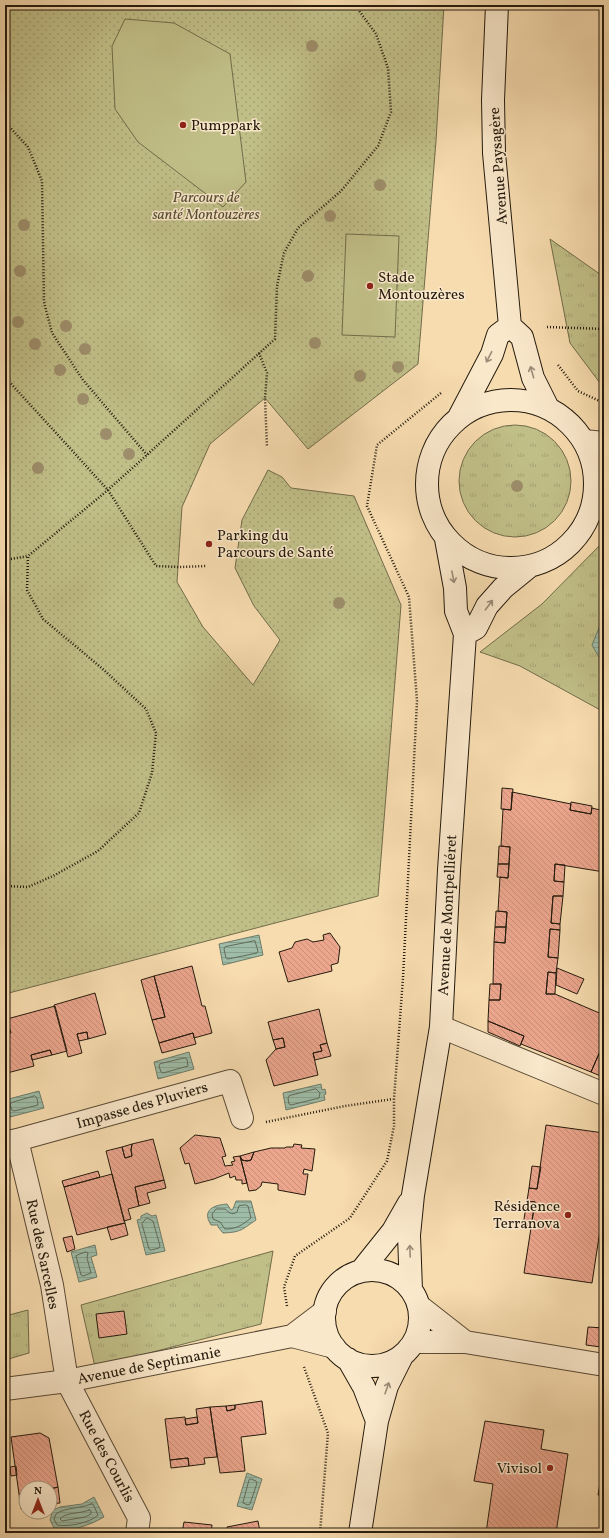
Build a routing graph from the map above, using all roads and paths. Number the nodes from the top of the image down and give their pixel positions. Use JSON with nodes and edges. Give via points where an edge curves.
{"nodes":[{"id":1,"x":354,"y":5,"type":"edge"},
{"id":2,"x":497,"y":5,"type":"edge"},
{"id":3,"x":5,"y":122,"type":"edge"},
{"id":4,"x":510,"y":326,"type":"junction"},
{"id":5,"x":604,"y":329,"type":"edge"},
{"id":6,"x":260,"y":353,"type":"junction"},
{"id":7,"x":557,"y":360,"type":"dead end"},
{"id":8,"x":5,"y":377,"type":"edge"},
{"id":9,"x":442,"y":392,"type":"dead end"},
{"id":10,"x":604,"y":402,"type":"edge"},
{"id":11,"x":548,"y":408,"type":"junction"},
{"id":12,"x":459,"y":417,"type":"junction"},
{"id":13,"x":594,"y":442,"type":"edge"},
{"id":14,"x":267,"y":447,"type":"dead end"},
{"id":15,"x":147,"y":455,"type":"junction"},
{"id":16,"x":108,"y":490,"type":"junction"},
{"id":17,"x":598,"y":504,"type":"edge"},
{"id":18,"x":446,"y":539,"type":"junction"},
{"id":19,"x":28,"y":556,"type":"junction"},
{"id":20,"x":5,"y":560,"type":"edge"},
{"id":21,"x":207,"y":566,"type":"dead end"},
{"id":22,"x":530,"y":566,"type":"junction"},
{"id":23,"x":465,"y":634,"type":"junction"},
{"id":24,"x":5,"y":886,"type":"edge"},
{"id":25,"x":441,"y":1027,"type":"junction"},
{"id":26,"x":604,"y":1094,"type":"edge"},
{"id":27,"x":394,"y":1099,"type":"junction"},
{"id":28,"x":242,"y":1118,"type":"joint"},
{"id":29,"x":11,"y":1141,"type":"edge"},
{"id":30,"x":413,"y":1195,"type":"junction"},
{"id":31,"x":361,"y":1271,"type":"junction"},
{"id":32,"x":415,"y":1298,"type":"junction"},
{"id":33,"x":325,"y":1311,"type":"junction"},
{"id":34,"x":292,"y":1336,"type":"junction"},
{"id":35,"x":465,"y":1342,"type":"junction"},
{"id":36,"x":408,"y":1349,"type":"junction"},
{"id":37,"x":341,"y":1353,"type":"junction"},
{"id":38,"x":604,"y":1365,"type":"edge"},
{"id":39,"x":67,"y":1382,"type":"junction"},
{"id":40,"x":5,"y":1389,"type":"edge"},
{"id":41,"x":377,"y":1421,"type":"junction"},
{"id":42,"x":137,"y":1533,"type":"edge"},
{"id":43,"x":320,"y":1533,"type":"edge"},
{"id":44,"x":360,"y":1533,"type":"edge"}],
"edges":[{"from":1,"to":6,"type":"path","via":[[376,34],[388,68],[391,112],[378,146],[341,191],[298,228],[284,253],[277,286],[275,339]]},
{"from":2,"to":4,"type":"street","name":"Avenue Paysagère","via":[[493,100],[494,153]]},
{"from":3,"to":15,"type":"path","via":[[28,147],[42,182],[44,302],[52,333],[83,380]]},
{"from":4,"to":5,"type":"path"},
{"from":11,"to":4,"type":"street","one_way":true,"via":[[533,378],[522,337]]},
{"from":4,"to":12,"type":"street","one_way":true,"via":[[498,335],[492,354]]},
{"from":6,"to":14,"type":"path","via":[[267,373]]},
{"from":6,"to":15,"type":"path"},
{"from":7,"to":10,"type":"path","via":[[559,367],[578,391]]},
{"from":8,"to":16,"type":"path"},
{"from":9,"to":27,"type":"path","via":[[377,445],[367,506],[409,597],[417,701],[403,978]]},
{"from":11,"to":12,"type":"street","via":[[526,400],[502,400],[480,405]]},
{"from":11,"to":13,"type":"street"},
{"from":12,"to":18,"type":"street","via":[[443,433],[432,452],[427,475],[427,498],[434,519]]},
{"from":13,"to":17,"type":"street","via":[[593,463]]},
{"from":15,"to":16,"type":"path"},
{"from":16,"to":19,"type":"path"},
{"from":16,"to":21,"type":"path","via":[[156,566]]},
{"from":17,"to":22,"type":"street","via":[[569,546],[551,558]]},
{"from":18,"to":22,"type":"street","via":[[464,554],[484,564],[507,568]]},
{"from":18,"to":23,"type":"street","name":"Avenue de Montpelliéret","one_way":true,"via":[[456,588],[456,611]]},
{"from":19,"to":20,"type":"path"},
{"from":19,"to":24,"type":"path","via":[[27,590],[43,619],[146,709],[156,733],[152,773],[139,813],[98,852],[28,887]]},
{"from":23,"to":22,"type":"street","one_way":true,"via":[[476,628],[487,606],[503,588]]},
{"from":23,"to":25,"type":"street","name":"Avenue de Montpelliéret"},
{"from":25,"to":26,"type":"street"},
{"from":25,"to":30,"type":"street","name":"Avenue de Montpelliéret"},
{"from":27,"to":28,"type":"path","via":[[267,1122]]},
{"from":27,"to":34,"type":"path","via":[[394,1126],[386,1161],[350,1218],[295,1256],[284,1287]]},
{"from":28,"to":29,"type":"street","name":"Impasse des Pluviers","via":[[230,1081]]},
{"from":29,"to":39,"type":"street","name":"Rue des Sarcelles","via":[[52,1285]]},
{"from":30,"to":31,"type":"street","name":"Avenue de Montpelliéret","via":[[393,1231]]},
{"from":32,"to":30,"type":"street","name":"Avenue de Montpelliéret","one_way":true,"via":[[409,1235]]},
{"from":31,"to":32,"type":"street","via":[[375,1270],[401,1279]]},
{"from":31,"to":33,"type":"street","via":[[347,1276],[336,1286],[328,1298]]},
{"from":32,"to":35,"type":"street"},
{"from":32,"to":36,"type":"street","via":[[420,1318],[419,1331]]},
{"from":33,"to":34,"type":"street","name":"Avenue de Septimanie"},
{"from":33,"to":37,"type":"street","via":[[328,1336]]},
{"from":34,"to":37,"type":"street","name":"Avenue de Septimanie"},
{"from":34,"to":39,"type":"street","name":"Avenue de Septimanie"},
{"from":34,"to":43,"type":"path","via":[[328,1434]]},
{"from":35,"to":36,"type":"street"},
{"from":35,"to":38,"type":"street"},
{"from":36,"to":37,"type":"street","via":[[389,1363],[375,1366],[361,1365]]},
{"from":41,"to":36,"type":"street","one_way":true,"via":[[386,1386]]},
{"from":37,"to":41,"type":"street","via":[[364,1387]]},
{"from":39,"to":40,"type":"street","name":"Avenue de Septimanie"},
{"from":39,"to":42,"type":"street","name":"Rue des Courlis","via":[[139,1518]]},
{"from":41,"to":44,"type":"street"}]}
